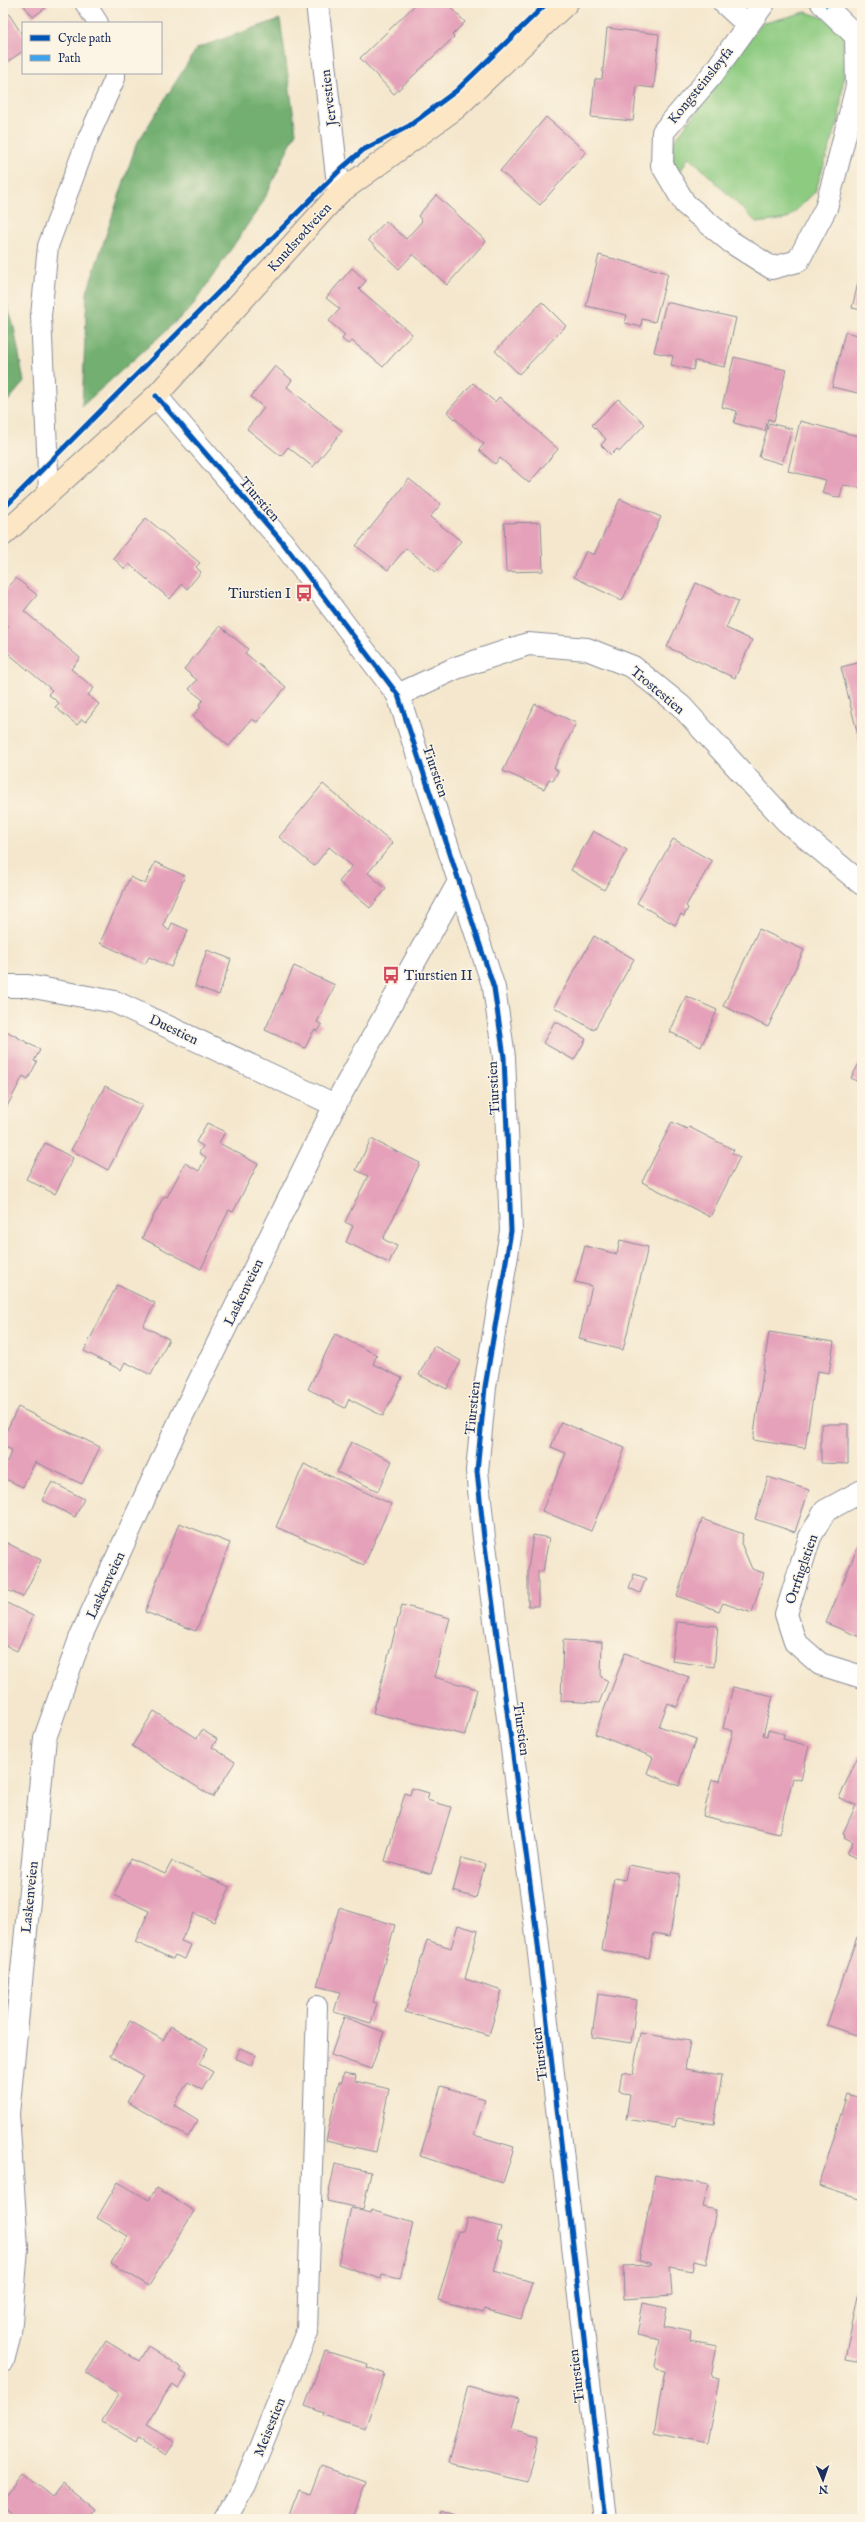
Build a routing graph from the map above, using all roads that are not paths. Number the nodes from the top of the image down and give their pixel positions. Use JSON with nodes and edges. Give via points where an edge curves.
{"nodes":[{"id":1,"x":85,"y":3,"type":"edge"},
{"id":2,"x":317,"y":3,"type":"edge"},
{"id":3,"x":567,"y":3,"type":"edge"},
{"id":4,"x":724,"y":3,"type":"edge"},
{"id":5,"x":764,"y":3,"type":"edge"},
{"id":6,"x":822,"y":3,"type":"edge"},
{"id":7,"x":97,"y":22,"type":"edge"},
{"id":8,"x":747,"y":24,"type":"junction"},
{"id":9,"x":115,"y":74,"type":"edge"},
{"id":10,"x":339,"y":193,"type":"junction"},
{"id":11,"x":156,"y":396,"type":"junction"},
{"id":12,"x":49,"y":493,"type":"junction"},
{"id":13,"x":3,"y":535,"type":"edge"},
{"id":14,"x":398,"y":695,"type":"junction"},
{"id":15,"x":460,"y":880,"type":"junction"},
{"id":16,"x":862,"y":884,"type":"edge"},
{"id":17,"x":3,"y":986,"type":"edge"},
{"id":18,"x":335,"y":1105,"type":"junction"},
{"id":19,"x":862,"y":1491,"type":"edge"},
{"id":20,"x":862,"y":1677,"type":"edge"},
{"id":21,"x":317,"y":2006,"type":"dead end"},
{"id":22,"x":5,"y":2112,"type":"edge"},
{"id":23,"x":307,"y":2332,"type":"joint"},
{"id":24,"x":3,"y":2361,"type":"edge"},
{"id":25,"x":225,"y":2519,"type":"edge"},
{"id":26,"x":605,"y":2519,"type":"edge"}],
"edges":[{"from":1,"to":7,"type":"lane"},
{"from":2,"to":10,"type":"street","name":"Jervestien"},
{"from":3,"to":10,"type":"street","name":"Knudsrødveien","via":[[456,108]]},
{"from":4,"to":8,"type":"street"},
{"from":5,"to":8,"type":"street","name":"Kongsteinsløyfa"},
{"from":6,"to":8,"type":"street","name":"Kongsteinsløyfa","via":[[856,36],[857,86],[826,208],[798,261],[772,268],[731,242],[685,204],[662,166],[663,132],[712,75]]},
{"from":9,"to":12,"type":"lane","via":[[86,142],[48,246],[41,316]]},
{"from":10,"to":11,"type":"street","name":"Knudsrødveien"},
{"from":11,"to":12,"type":"street","name":"Knudsrødveien"},
{"from":11,"to":14,"type":"street","name":"Tiurstien","via":[[282,543]]},
{"from":12,"to":13,"type":"street","name":"Knudsrødveien"},
{"from":14,"to":15,"type":"street","name":"Tiurstien"},
{"from":14,"to":16,"type":"street","name":"Trostestien","via":[[456,668],[528,644],[587,649],[633,667],[681,706],[786,821]]},
{"from":15,"to":18,"type":"street","name":"Laskenveien"},
{"from":15,"to":26,"type":"street","name":"Tiurstien","via":[[494,988],[504,1056],[511,1231],[485,1387],[477,1470],[536,1928]]},
{"from":17,"to":18,"type":"street","name":"Duestien","via":[[28,986],[115,1002]]},
{"from":18,"to":22,"type":"street","name":"Laskenveien","via":[[182,1416],[81,1636],[45,1738]]},
{"from":19,"to":20,"type":"street","name":"Orrfuglstien","via":[[825,1510],[810,1536],[786,1614],[795,1642],[820,1664]]},
{"from":21,"to":23,"type":"lane"},
{"from":22,"to":24,"type":"street","name":"Laskenveien","via":[[17,2248],[10,2334]]},
{"from":23,"to":25,"type":"street","name":"Meisestien","via":[[245,2486]]}]}
